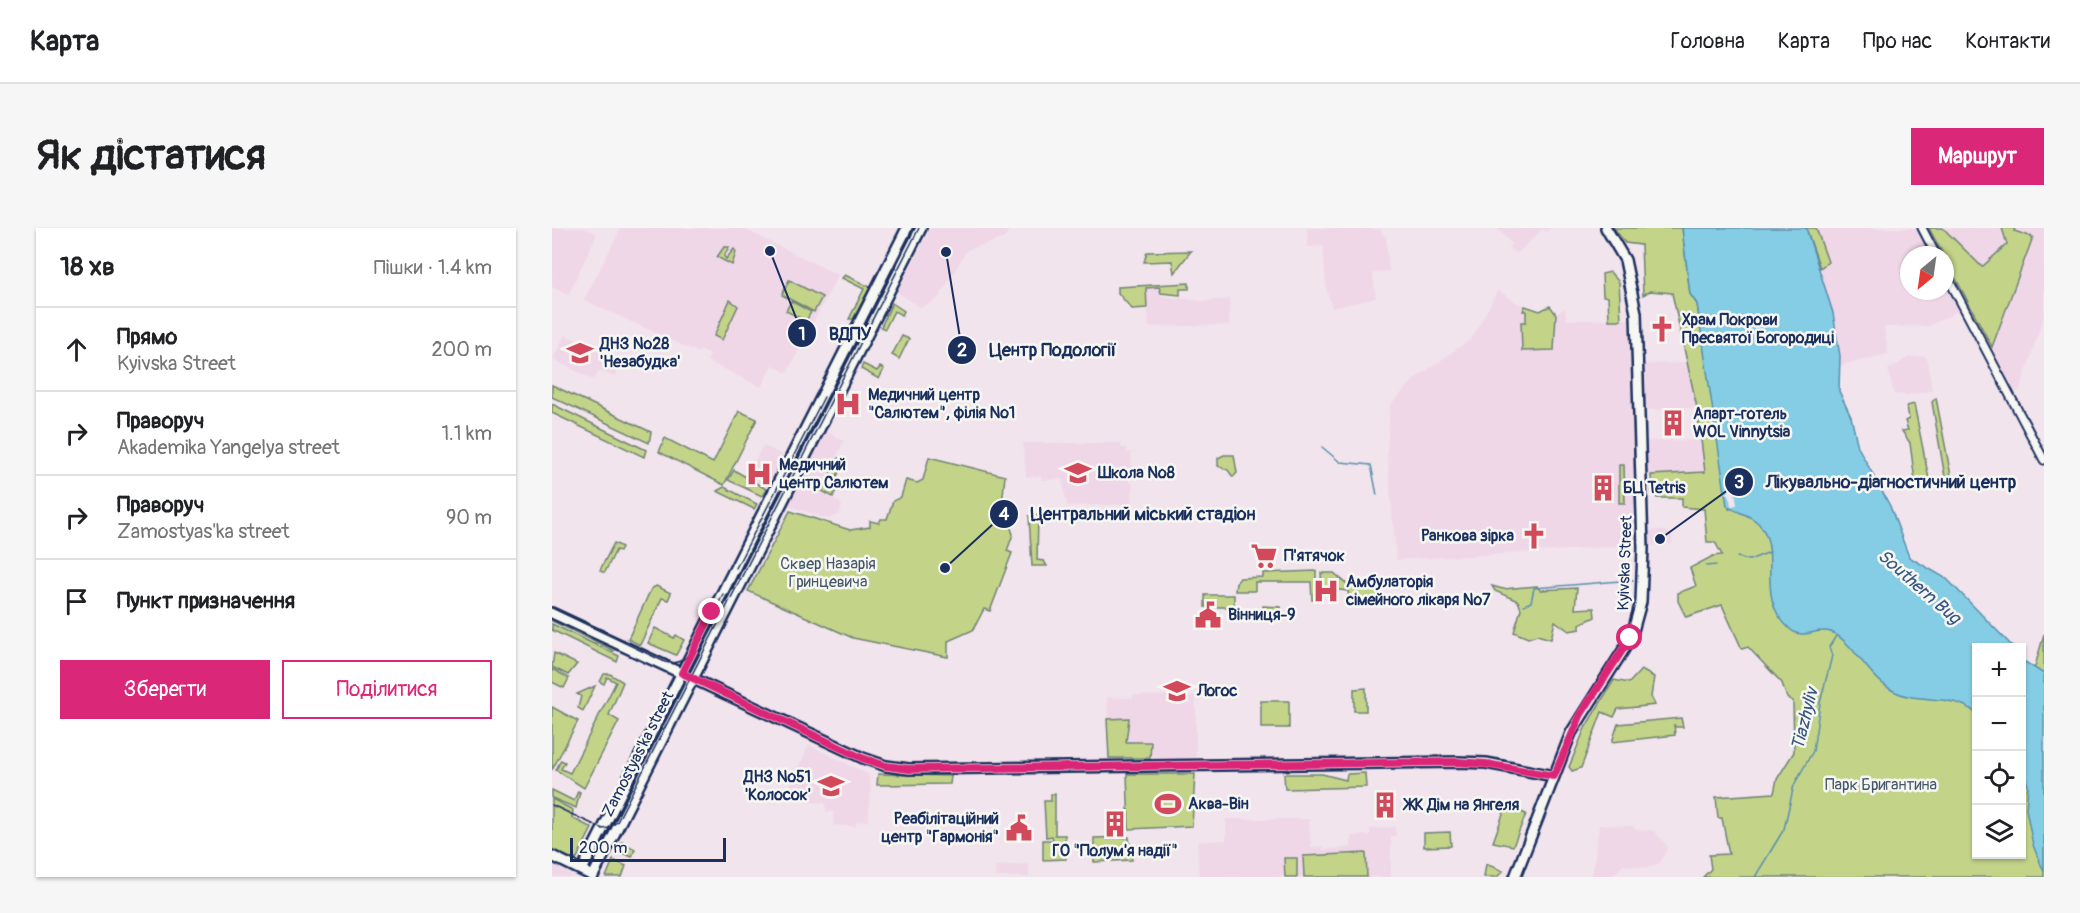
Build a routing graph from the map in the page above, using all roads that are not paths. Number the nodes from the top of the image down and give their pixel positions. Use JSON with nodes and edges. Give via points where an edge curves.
{"nodes":[{"id":1,"x":907,"y":228,"type":"edge"},
{"id":2,"x":921,"y":228,"type":"edge"},
{"id":3,"x":1606,"y":228,"type":"edge"},
{"id":4,"x":1922,"y":228,"type":"edge"},
{"id":5,"x":1931,"y":246,"type":"edge"},
{"id":6,"x":1954,"y":289,"type":"edge"},
{"id":7,"x":2044,"y":460,"type":"edge"},
{"id":8,"x":552,"y":613,"type":"edge"},
{"id":9,"x":682,"y":673,"type":"junction"},
{"id":10,"x":694,"y":677,"type":"junction"},
{"id":11,"x":1554,"y":776,"type":"junction"},
{"id":12,"x":552,"y":856,"type":"edge"},
{"id":13,"x":582,"y":870,"type":"junction"},
{"id":14,"x":594,"y":877,"type":"edge"},
{"id":15,"x":1515,"y":877,"type":"edge"}],
"edges":[{"from":1,"to":9,"type":"main road","name":"Zamostyas'ka street"},
{"from":2,"to":10,"type":"main road","name":"Zamostyas'ka street"},
{"from":3,"to":11,"type":"main road","name":"Kyivska Street","via":[[1625,260],[1636,313],[1641,602],[1630,638],[1581,714]]},
{"from":4,"to":5,"type":"street"},
{"from":6,"to":7,"type":"street"},
{"from":8,"to":9,"type":"main road"},
{"from":9,"to":10,"type":"main road"},
{"from":9,"to":13,"type":"main road","name":"Zamostyas'ka street"},
{"from":10,"to":11,"type":"main road","via":[[862,758],[897,768],[1458,762]]},
{"from":10,"to":14,"type":"main road","name":"Zamostyas'ka street"},
{"from":11,"to":15,"type":"main road","name":"Kyivska Street"},
{"from":12,"to":13,"type":"main road"},
{"from":13,"to":14,"type":"main road"}]}
